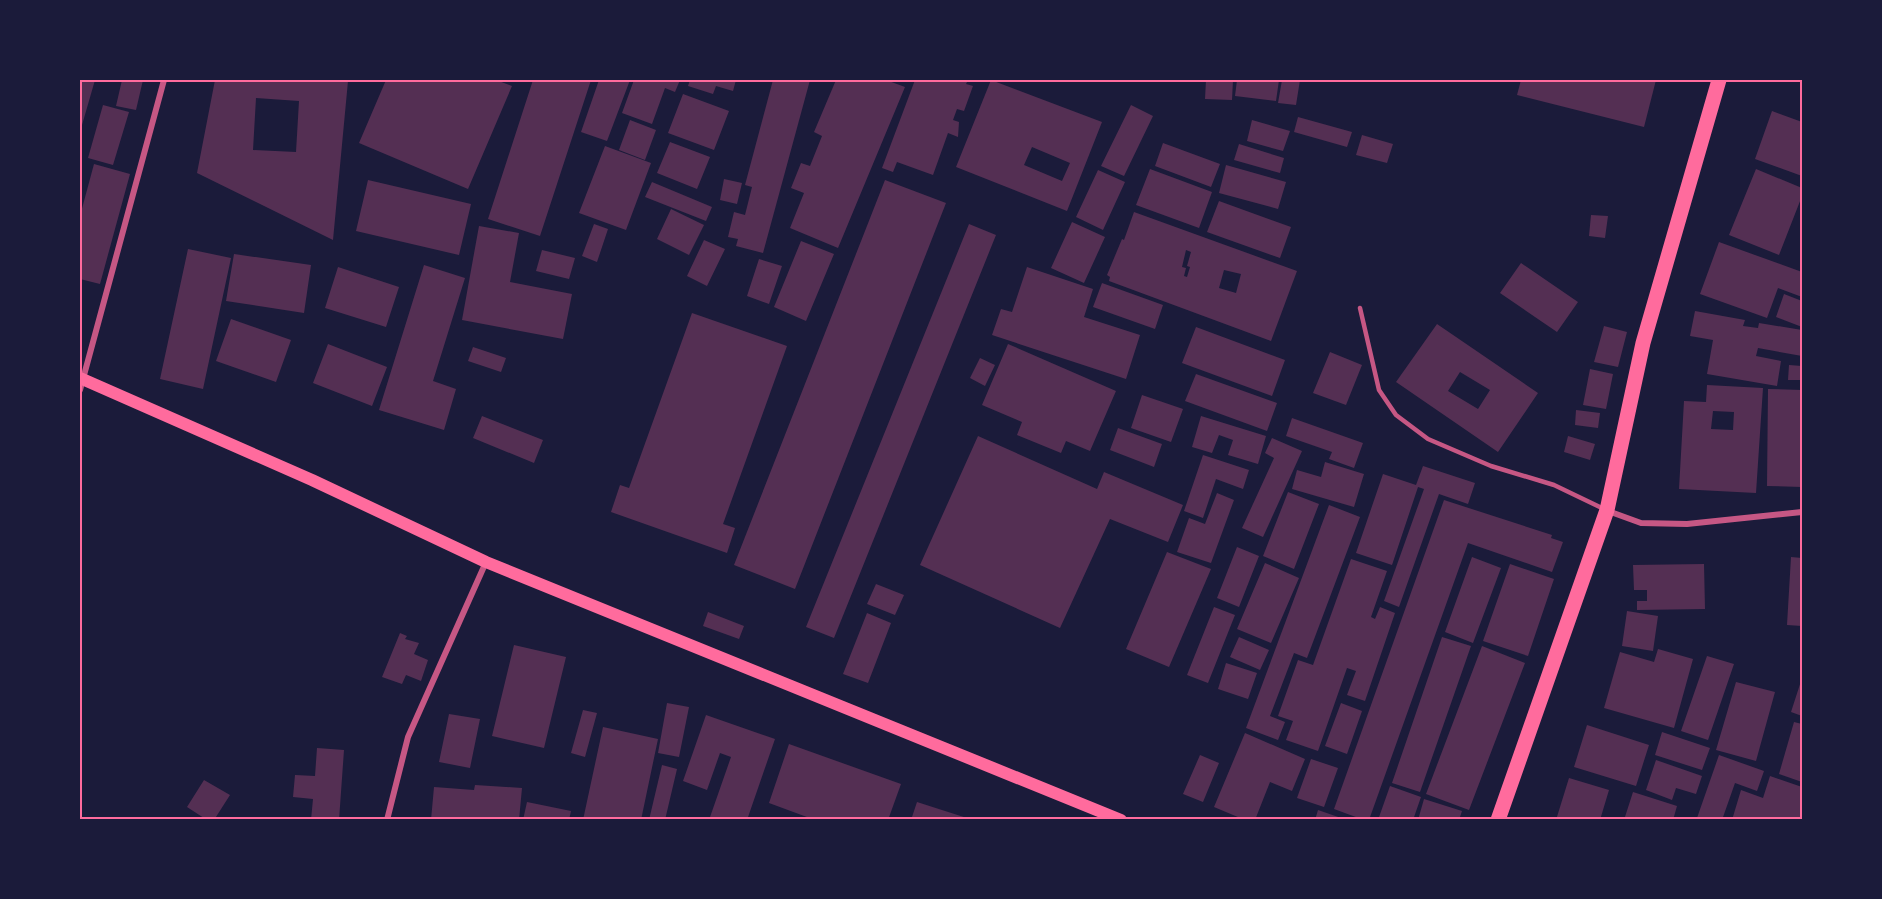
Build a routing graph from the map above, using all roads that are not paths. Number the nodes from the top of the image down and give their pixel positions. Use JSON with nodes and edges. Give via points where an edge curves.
{"nodes":[{"id":1,"x":164,"y":80,"type":"edge"},
{"id":2,"x":1719,"y":80,"type":"edge"},
{"id":3,"x":1360,"y":308,"type":"dead end"},
{"id":4,"x":80,"y":382,"type":"edge"},
{"id":5,"x":1606,"y":510,"type":"junction"},
{"id":6,"x":1803,"y":512,"type":"edge"},
{"id":7,"x":486,"y":562,"type":"junction"},
{"id":8,"x":387,"y":819,"type":"edge"},
{"id":9,"x":1121,"y":819,"type":"edge"},
{"id":10,"x":1498,"y":819,"type":"edge"}],
"edges":[{"from":1,"to":4,"type":"street"},
{"from":2,"to":5,"type":"main road","via":[[1643,343]]},
{"from":3,"to":5,"type":"lane","via":[[1379,390],[1396,415],[1428,439],[1491,466],[1554,485]]},
{"from":4,"to":7,"type":"main road","via":[[312,480]]},
{"from":5,"to":6,"type":"street","via":[[1641,523],[1687,524]]},
{"from":5,"to":10,"type":"main road"},
{"from":7,"to":8,"type":"street","via":[[408,737]]},
{"from":7,"to":9,"type":"main road"}]}
